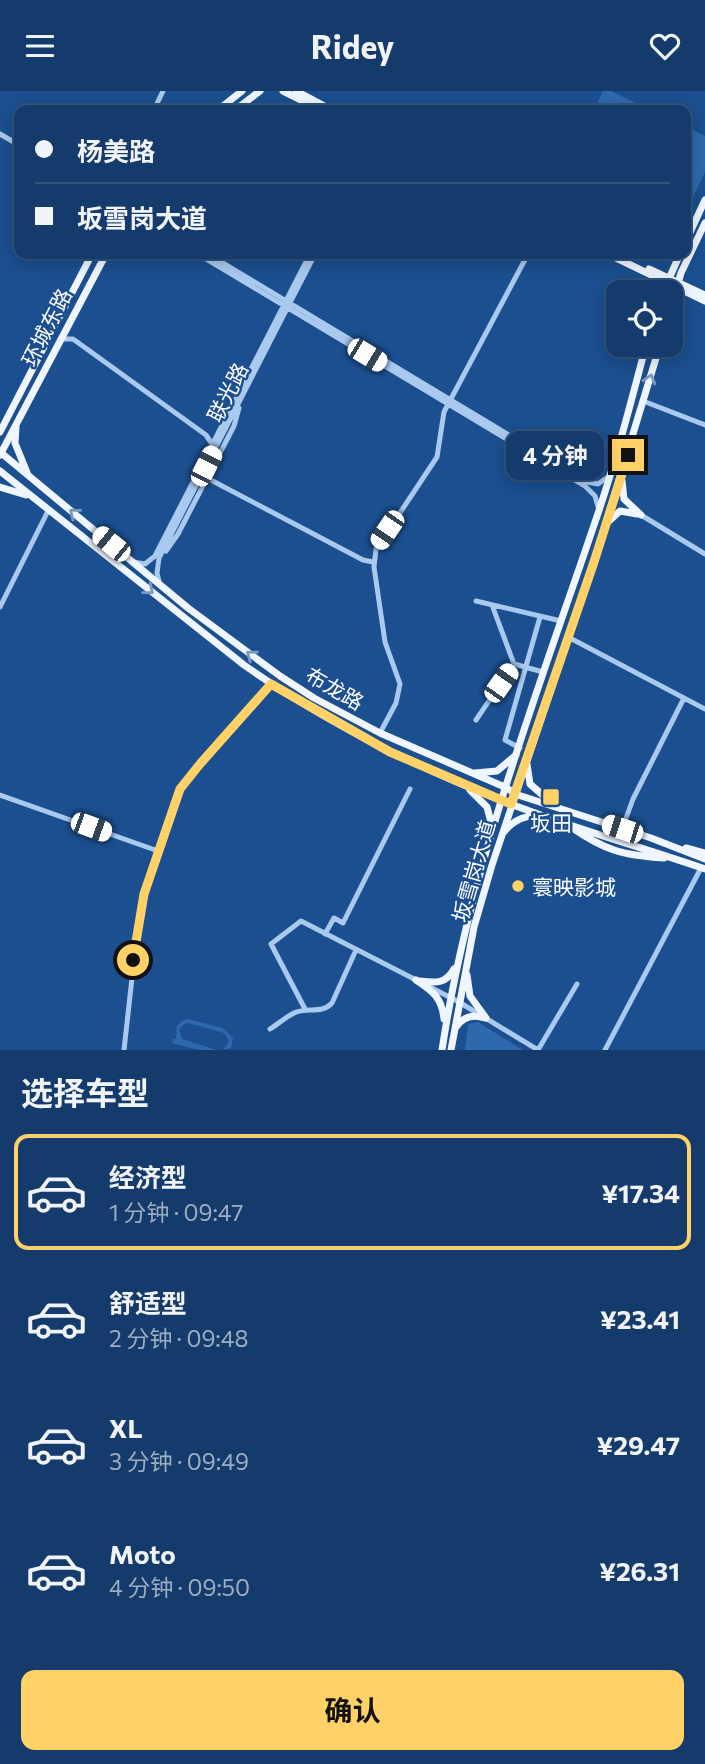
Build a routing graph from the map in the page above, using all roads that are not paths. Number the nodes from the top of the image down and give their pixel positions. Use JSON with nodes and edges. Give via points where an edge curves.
{"nodes":[{"id":1,"x":236,"y":91,"type":"edge"},
{"id":2,"x":242,"y":91,"type":"edge"},
{"id":3,"x":260,"y":91,"type":"edge"},
{"id":4,"x":283,"y":91,"type":"edge"},
{"id":5,"x":298,"y":92,"type":"edge"},
{"id":6,"x":230,"y":101,"type":"junction"},
{"id":7,"x":225,"y":105,"type":"edge"},
{"id":8,"x":242,"y":105,"type":"edge"},
{"id":9,"x":311,"y":105,"type":"edge"},
{"id":10,"x":323,"y":105,"type":"edge"},
{"id":11,"x":705,"y":200,"type":"edge"},
{"id":12,"x":705,"y":223,"type":"edge"},
{"id":13,"x":691,"y":230,"type":"edge"},
{"id":14,"x":691,"y":252,"type":"edge"},
{"id":15,"x":89,"y":259,"type":"edge"},
{"id":16,"x":103,"y":259,"type":"edge"},
{"id":17,"x":207,"y":259,"type":"edge"},
{"id":18,"x":216,"y":259,"type":"edge"},
{"id":19,"x":308,"y":259,"type":"edge"},
{"id":20,"x":312,"y":259,"type":"edge"},
{"id":21,"x":524,"y":259,"type":"edge"},
{"id":22,"x":619,"y":259,"type":"edge"},
{"id":23,"x":627,"y":259,"type":"edge"},
{"id":24,"x":678,"y":259,"type":"edge"},
{"id":25,"x":688,"y":259,"type":"edge"},
{"id":26,"x":666,"y":280,"type":"edge"},
{"id":27,"x":666,"y":280,"type":"edge"},
{"id":28,"x":668,"y":280,"type":"edge"},
{"id":29,"x":680,"y":280,"type":"edge"},
{"id":30,"x":683,"y":288,"type":"edge"},
{"id":31,"x":683,"y":288,"type":"edge"},
{"id":32,"x":705,"y":296,"type":"edge"},
{"id":33,"x":705,"y":301,"type":"edge"},
{"id":34,"x":287,"y":304,"type":"junction"},
{"id":35,"x":66,"y":326,"type":"junction"},
{"id":36,"x":60,"y":339,"type":"junction"},
{"id":37,"x":643,"y":357,"type":"edge"},
{"id":38,"x":656,"y":357,"type":"edge"},
{"id":39,"x":242,"y":397,"type":"junction"},
{"id":40,"x":450,"y":401,"type":"junction"},
{"id":41,"x":643,"y":401,"type":"junction"},
{"id":42,"x":9,"y":415,"type":"junction"},
{"id":43,"x":0,"y":422,"type":"edge"},
{"id":44,"x":16,"y":424,"type":"junction"},
{"id":45,"x":705,"y":425,"type":"edge"},
{"id":46,"x":0,"y":432,"type":"edge"},
{"id":47,"x":218,"y":433,"type":"junction"},
{"id":48,"x":212,"y":444,"type":"junction"},
{"id":49,"x":0,"y":454,"type":"edge"},
{"id":50,"x":0,"y":471,"type":"edge"},
{"id":51,"x":622,"y":472,"type":"junction"},
{"id":52,"x":609,"y":474,"type":"junction"},
{"id":53,"x":28,"y":476,"type":"junction"},
{"id":54,"x":207,"y":478,"type":"junction"},
{"id":55,"x":0,"y":487,"type":"edge"},
{"id":56,"x":32,"y":497,"type":"junction"},
{"id":57,"x":599,"y":510,"type":"junction"},
{"id":58,"x":48,"y":511,"type":"junction"},
{"id":59,"x":641,"y":515,"type":"junction"},
{"id":60,"x":604,"y":528,"type":"junction"},
{"id":61,"x":705,"y":554,"type":"edge"},
{"id":62,"x":159,"y":558,"type":"junction"},
{"id":63,"x":131,"y":561,"type":"junction"},
{"id":64,"x":373,"y":562,"type":"junction"},
{"id":65,"x":160,"y":585,"type":"junction"},
{"id":66,"x":3,"y":592,"type":"edge"},
{"id":67,"x":476,"y":601,"type":"dead end"},
{"id":68,"x":492,"y":605,"type":"junction"},
{"id":69,"x":0,"y":607,"type":"edge"},
{"id":70,"x":540,"y":617,"type":"junction"},
{"id":71,"x":561,"y":621,"type":"junction"},
{"id":72,"x":568,"y":638,"type":"junction"},
{"id":73,"x":514,"y":664,"type":"junction"},
{"id":74,"x":525,"y":668,"type":"junction"},
{"id":75,"x":543,"y":672,"type":"junction"},
{"id":76,"x":271,"y":684,"type":"junction"},
{"id":77,"x":684,"y":698,"type":"junction"},
{"id":78,"x":705,"y":709,"type":"edge"},
{"id":79,"x":476,"y":720,"type":"dead end"},
{"id":80,"x":380,"y":733,"type":"junction"},
{"id":81,"x":519,"y":750,"type":"junction"},
{"id":82,"x":527,"y":756,"type":"junction"},
{"id":83,"x":463,"y":770,"type":"junction"},
{"id":84,"x":460,"y":783,"type":"junction"},
{"id":85,"x":506,"y":788,"type":"junction"},
{"id":86,"x":410,"y":789,"type":"dead end"},
{"id":87,"x":515,"y":794,"type":"junction"},
{"id":88,"x":0,"y":795,"type":"edge"},
{"id":89,"x":502,"y":801,"type":"junction"},
{"id":90,"x":511,"y":804,"type":"junction"},
{"id":91,"x":559,"y":808,"type":"junction"},
{"id":92,"x":547,"y":816,"type":"junction"},
{"id":93,"x":565,"y":822,"type":"junction"},
{"id":94,"x":622,"y":829,"type":"junction"},
{"id":95,"x":492,"y":834,"type":"junction"},
{"id":96,"x":651,"y":838,"type":"junction"},
{"id":97,"x":498,"y":845,"type":"junction"},
{"id":98,"x":158,"y":851,"type":"junction"},
{"id":99,"x":705,"y":853,"type":"edge"},
{"id":100,"x":677,"y":859,"type":"junction"},
{"id":101,"x":705,"y":859,"type":"edge"},
{"id":102,"x":703,"y":868,"type":"edge"},
{"id":103,"x":326,"y":934,"type":"junction"},
{"id":104,"x":356,"y":950,"type":"junction"},
{"id":105,"x":463,"y":963,"type":"junction"},
{"id":106,"x":416,"y":980,"type":"junction"},
{"id":107,"x":577,"y":983,"type":"dead end"},
{"id":108,"x":450,"y":997,"type":"junction"},
{"id":109,"x":459,"y":1002,"type":"junction"},
{"id":110,"x":305,"y":1009,"type":"junction"},
{"id":111,"x":486,"y":1018,"type":"junction"},
{"id":112,"x":270,"y":1030,"type":"dead end"},
{"id":113,"x":445,"y":1032,"type":"junction"},
{"id":114,"x":453,"y":1035,"type":"junction"},
{"id":115,"x":124,"y":1050,"type":"edge"},
{"id":116,"x":442,"y":1050,"type":"edge"},
{"id":117,"x":451,"y":1050,"type":"edge"},
{"id":118,"x":538,"y":1050,"type":"edge"},
{"id":119,"x":606,"y":1050,"type":"edge"}],
"edges":[{"from":1,"to":6,"type":"main road"},
{"from":2,"to":6,"type":"main road"},
{"from":3,"to":8,"type":"main road"},
{"from":4,"to":9,"type":"main road"},
{"from":5,"to":10,"type":"main road"},
{"from":6,"to":7,"type":"main road"},
{"from":11,"to":13,"type":"main road"},
{"from":12,"to":14,"type":"main road"},
{"from":15,"to":42,"type":"main road","name":"环城东路"},
{"from":16,"to":35,"type":"main road","name":"环城东路"},
{"from":17,"to":34,"type":"street"},
{"from":18,"to":34,"type":"street"},
{"from":19,"to":34,"type":"street","name":"联光路"},
{"from":20,"to":34,"type":"street","name":"联光路"},
{"from":21,"to":40,"type":"street"},
{"from":22,"to":26,"type":"main road"},
{"from":23,"to":27,"type":"main road"},
{"from":24,"to":28,"type":"main road"},
{"from":25,"to":29,"type":"main road"},
{"from":30,"to":32,"type":"main road"},
{"from":31,"to":33,"type":"main road"},
{"from":34,"to":39,"type":"street","name":"联光路"},
{"from":34,"to":40,"type":"street"},
{"from":34,"to":47,"type":"street","name":"联光路"},
{"from":35,"to":36,"type":"main road","name":"环城东路"},
{"from":35,"to":47,"type":"street","via":[[73,336],[207,432]]},
{"from":36,"to":44,"type":"main road","name":"环城东路"},
{"from":36,"to":48,"type":"street","via":[[73,339],[206,435]]},
{"from":37,"to":52,"type":"main road","name":"坂雪岗大道"},
{"from":41,"to":38,"type":"main road","name":"坂雪岗大道","one_way":true},
{"from":39,"to":54,"type":"street","via":[[234,426]]},
{"from":39,"to":62,"type":"street","name":"联光路"},
{"from":40,"to":52,"type":"street","via":[[587,482],[598,484]]},
{"from":40,"to":57,"type":"street","via":[[585,486],[595,496]]},
{"from":40,"to":64,"type":"street","via":[[442,418],[437,457],[380,542]]},
{"from":41,"to":45,"type":"street"},
{"from":41,"to":51,"type":"main road","name":"坂雪岗大道"},
{"from":42,"to":43,"type":"main road"},
{"from":42,"to":46,"type":"main road","name":"环城东路"},
{"from":44,"to":49,"type":"main road","name":"环城东路"},
{"from":44,"to":53,"type":"main road","via":[[15,443]]},
{"from":47,"to":48,"type":"street","name":"联光路"},
{"from":48,"to":63,"type":"street","name":"联光路","via":[[155,556],[145,564]]},
{"from":49,"to":53,"type":"main road","name":"布龙路"},
{"from":50,"to":56,"type":"main road","name":"布龙路"},
{"from":51,"to":59,"type":"main road","via":[[622,496]]},
{"from":51,"to":60,"type":"main road","name":"坂雪岗大道"},
{"from":52,"to":57,"type":"main road","name":"坂雪岗大道"},
{"from":63,"to":53,"type":"main road","name":"布龙路","one_way":true},
{"from":54,"to":62,"type":"street","via":[[178,534]]},
{"from":54,"to":64,"type":"street"},
{"from":55,"to":56,"type":"main road"},
{"from":56,"to":58,"type":"main road","name":"布龙路"},
{"from":57,"to":71,"type":"main road","name":"坂雪岗大道"},
{"from":58,"to":66,"type":"street"},
{"from":58,"to":76,"type":"main road","name":"布龙路","one_way":true},
{"from":59,"to":60,"type":"main road","via":[[620,511]]},
{"from":59,"to":61,"type":"street"},
{"from":60,"to":72,"type":"main road","name":"坂雪岗大道"},
{"from":62,"to":65,"type":"street","name":"联光路"},
{"from":63,"to":65,"type":"main road","name":"布龙路"},
{"from":64,"to":80,"type":"street","via":[[385,642],[400,684]]},
{"from":80,"to":65,"type":"main road","name":"布龙路","one_way":true,"via":[[280,676]]},
{"from":66,"to":69,"type":"street"},
{"from":67,"to":68,"type":"street"},
{"from":68,"to":70,"type":"street"},
{"from":68,"to":73,"type":"street"},
{"from":70,"to":71,"type":"street"},
{"from":70,"to":74,"type":"street"},
{"from":71,"to":75,"type":"main road","name":"坂雪岗大道"},
{"from":72,"to":77,"type":"street"},
{"from":72,"to":82,"type":"main road","name":"坂雪岗大道"},
{"from":73,"to":74,"type":"street"},
{"from":73,"to":79,"type":"street"},
{"from":74,"to":75,"type":"street"},
{"from":74,"to":81,"type":"street","via":[[505,740]]},
{"from":75,"to":81,"type":"main road","name":"坂雪岗大道"},
{"from":76,"to":84,"type":"main road","name":"布龙路","via":[[390,752]]},
{"from":76,"to":98,"type":"street","via":[[186,781]]},
{"from":77,"to":78,"type":"street"},
{"from":77,"to":94,"type":"street"},
{"from":80,"to":83,"type":"main road","name":"布龙路"},
{"from":81,"to":83,"type":"main road","via":[[497,771]]},
{"from":81,"to":85,"type":"main road","name":"坂雪岗大道"},
{"from":82,"to":87,"type":"main road","name":"坂雪岗大道"},
{"from":82,"to":91,"type":"main road","via":[[530,784]]},
{"from":83,"to":85,"type":"main road","name":"布龙路"},
{"from":84,"to":89,"type":"main road","name":"布龙路"},
{"from":84,"to":95,"type":"main road","via":[[487,807]]},
{"from":85,"to":87,"type":"main road","name":"布龙路"},
{"from":85,"to":89,"type":"main road","name":"坂雪岗大道"},
{"from":86,"to":103,"type":"street","via":[[343,923],[334,918]]},
{"from":87,"to":90,"type":"main road","name":"坂雪岗大道"},
{"from":87,"to":91,"type":"main road","name":"布龙路"},
{"from":88,"to":98,"type":"street"},
{"from":89,"to":90,"type":"main road","name":"布龙路"},
{"from":89,"to":95,"type":"main road","name":"坂雪岗大道"},
{"from":90,"to":92,"type":"main road","name":"布龙路"},
{"from":90,"to":97,"type":"main road","name":"坂雪岗大道"},
{"from":91,"to":94,"type":"main road","name":"布龙路"},
{"from":92,"to":93,"type":"main road","name":"布龙路"},
{"from":92,"to":97,"type":"main road","via":[[515,820]]},
{"from":93,"to":100,"type":"main road","name":"布龙路"},
{"from":93,"to":100,"type":"main road","via":[[597,845],[626,855]]},
{"from":94,"to":96,"type":"main road","name":"布龙路"},
{"from":95,"to":105,"type":"main road","name":"坂雪岗大道"},
{"from":96,"to":99,"type":"main road"},
{"from":96,"to":101,"type":"main road","name":"布龙路"},
{"from":97,"to":105,"type":"main road","name":"坂雪岗大道"},
{"from":98,"to":115,"type":"street","via":[[139,915]]},
{"from":100,"to":102,"type":"main road","name":"布龙路"},
{"from":102,"to":119,"type":"street"},
{"from":103,"to":104,"type":"street"},
{"from":103,"to":110,"type":"street","via":[[301,921],[271,944]]},
{"from":104,"to":106,"type":"street"},
{"from":104,"to":110,"type":"street","via":[[327,1009]]},
{"from":105,"to":106,"type":"main road","via":[[442,982]]},
{"from":105,"to":108,"type":"main road","name":"坂雪岗大道"},
{"from":105,"to":109,"type":"main road","name":"坂雪岗大道"},
{"from":105,"to":111,"type":"main road","via":[[469,993]]},
{"from":106,"to":108,"type":"street"},
{"from":106,"to":113,"type":"main road","via":[[440,999]]},
{"from":107,"to":118,"type":"street"},
{"from":108,"to":109,"type":"street"},
{"from":108,"to":113,"type":"main road","name":"坂雪岗大道"},
{"from":109,"to":111,"type":"street"},
{"from":109,"to":114,"type":"main road","name":"坂雪岗大道"},
{"from":110,"to":112,"type":"street"},
{"from":111,"to":114,"type":"main road","via":[[465,1018]]},
{"from":111,"to":118,"type":"street"},
{"from":113,"to":116,"type":"main road","name":"坂雪岗大道"},
{"from":114,"to":117,"type":"main road","name":"坂雪岗大道"}]}
